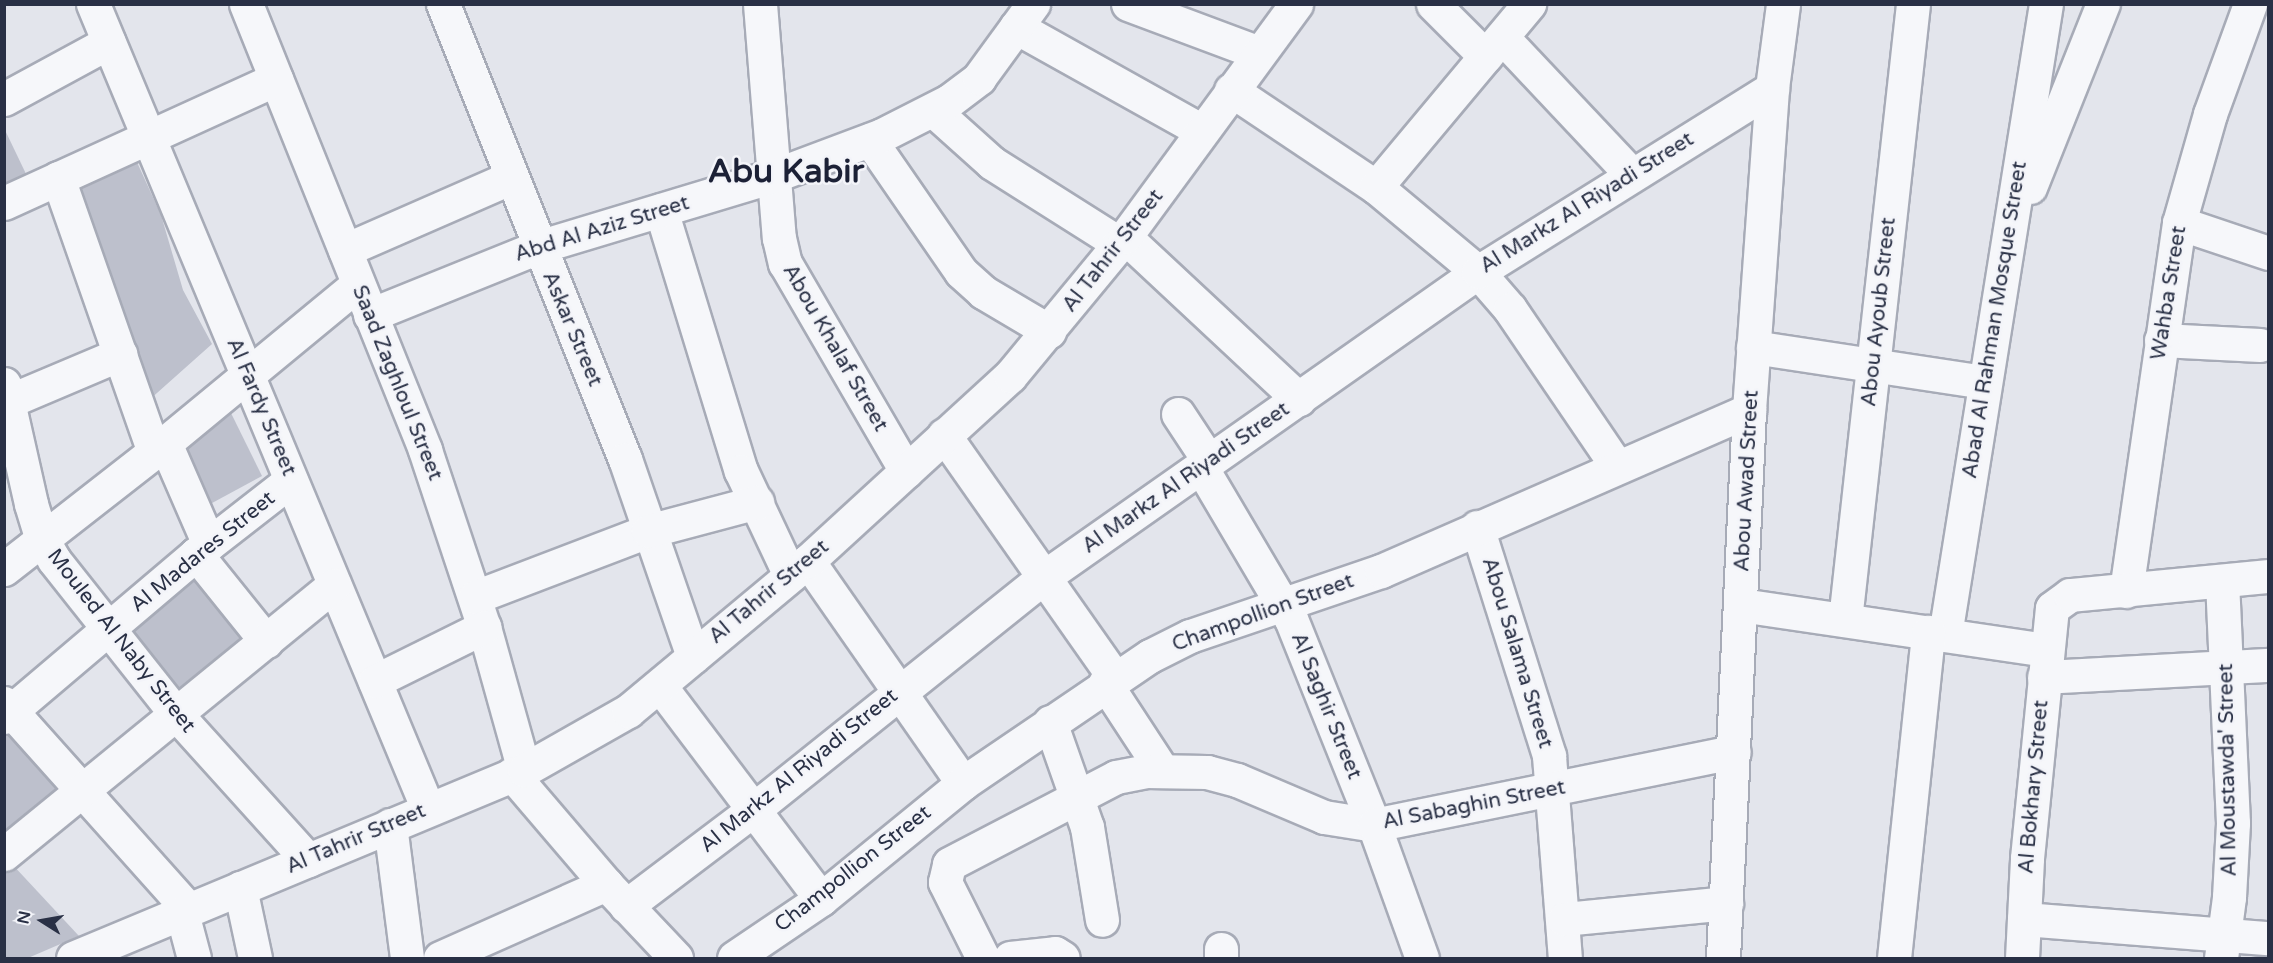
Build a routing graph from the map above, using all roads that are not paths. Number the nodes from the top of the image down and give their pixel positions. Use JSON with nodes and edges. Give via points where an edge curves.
{"nodes":[{"id":1,"x":93,"y":4,"type":"edge"},
{"id":2,"x":246,"y":4,"type":"edge"},
{"id":3,"x":443,"y":4,"type":"edge"},
{"id":4,"x":760,"y":4,"type":"edge"},
{"id":5,"x":1128,"y":4,"type":"edge"},
{"id":6,"x":1296,"y":4,"type":"edge"},
{"id":7,"x":1433,"y":4,"type":"edge"},
{"id":8,"x":1529,"y":4,"type":"edge"},
{"id":9,"x":1783,"y":4,"type":"edge"},
{"id":10,"x":1913,"y":4,"type":"edge"},
{"id":11,"x":2046,"y":4,"type":"edge"},
{"id":12,"x":2103,"y":4,"type":"edge"},
{"id":13,"x":2250,"y":4,"type":"edge"},
{"id":14,"x":1025,"y":16,"type":"edge"},
{"id":15,"x":109,"y":42,"type":"junction"},
{"id":16,"x":1493,"y":47,"type":"junction"},
{"id":17,"x":1259,"y":53,"type":"junction"},
{"id":18,"x":276,"y":79,"type":"junction"},
{"id":19,"x":1772,"y":87,"type":"junction"},
{"id":20,"x":1231,"y":90,"type":"junction"},
{"id":21,"x":4,"y":99,"type":"edge"},
{"id":22,"x":933,"y":110,"type":"junction"},
{"id":23,"x":1202,"y":131,"type":"junction"},
{"id":24,"x":148,"y":137,"type":"junction"},
{"id":25,"x":870,"y":140,"type":"junction"},
{"id":26,"x":1631,"y":174,"type":"junction"},
{"id":27,"x":773,"y":176,"type":"junction"},
{"id":28,"x":510,"y":177,"type":"junction"},
{"id":29,"x":58,"y":178,"type":"junction"},
{"id":30,"x":1376,"y":187,"type":"junction"},
{"id":31,"x":4,"y":203,"type":"edge"},
{"id":32,"x":661,"y":210,"type":"junction"},
{"id":33,"x":2179,"y":223,"type":"junction"},
{"id":34,"x":2009,"y":239,"type":"junction"},
{"id":35,"x":1123,"y":241,"type":"junction"},
{"id":36,"x":538,"y":247,"type":"junction"},
{"id":37,"x":345,"y":250,"type":"junction"},
{"id":38,"x":2268,"y":253,"type":"edge"},
{"id":39,"x":1478,"y":272,"type":"junction"},
{"id":40,"x":357,"y":285,"type":"junction"},
{"id":41,"x":370,"y":315,"type":"junction"},
{"id":42,"x":1049,"y":331,"type":"junction"},
{"id":43,"x":2161,"y":340,"type":"junction"},
{"id":44,"x":2260,"y":345,"type":"dead end"},
{"id":45,"x":1754,"y":347,"type":"junction"},
{"id":46,"x":120,"y":354,"type":"junction"},
{"id":47,"x":1873,"y":366,"type":"junction"},
{"id":48,"x":248,"y":376,"type":"junction"},
{"id":49,"x":1984,"y":382,"type":"junction"},
{"id":50,"x":7,"y":393,"type":"edge"},
{"id":51,"x":1299,"y":399,"type":"junction"},
{"id":52,"x":1749,"y":410,"type":"junction"},
{"id":53,"x":1178,"y":414,"type":"dead end"},
{"id":54,"x":944,"y":435,"type":"junction"},
{"id":55,"x":160,"y":448,"type":"junction"},
{"id":56,"x":1205,"y":464,"type":"junction"},
{"id":57,"x":1616,"y":465,"type":"junction"},
{"id":58,"x":906,"y":471,"type":"junction"},
{"id":59,"x":291,"y":480,"type":"junction"},
{"id":60,"x":757,"y":502,"type":"junction"},
{"id":61,"x":1477,"y":528,"type":"junction"},
{"id":62,"x":648,"y":531,"type":"junction"},
{"id":63,"x":42,"y":539,"type":"junction"},
{"id":64,"x":202,"y":549,"type":"junction"},
{"id":65,"x":799,"y":568,"type":"junction"},
{"id":66,"x":4,"y":569,"type":"edge"},
{"id":67,"x":2268,"y":576,"type":"edge"},
{"id":68,"x":1044,"y":577,"type":"junction"},
{"id":69,"x":2222,"y":580,"type":"junction"},
{"id":70,"x":334,"y":585,"type":"junction"},
{"id":71,"x":2127,"y":591,"type":"junction"},
{"id":72,"x":475,"y":597,"type":"junction"},
{"id":73,"x":1285,"y":605,"type":"junction"},
{"id":74,"x":1741,"y":605,"type":"junction"},
{"id":75,"x":1845,"y":620,"type":"junction"},
{"id":76,"x":484,"y":627,"type":"junction"},
{"id":77,"x":108,"y":629,"type":"junction"},
{"id":78,"x":1936,"y":634,"type":"junction"},
{"id":79,"x":266,"y":641,"type":"junction"},
{"id":80,"x":693,"y":657,"type":"junction"},
{"id":81,"x":2046,"y":663,"type":"junction"},
{"id":82,"x":2268,"y":665,"type":"edge"},
{"id":83,"x":2226,"y":667,"type":"junction"},
{"id":84,"x":1109,"y":680,"type":"junction"},
{"id":85,"x":375,"y":681,"type":"junction"},
{"id":86,"x":660,"y":686,"type":"junction"},
{"id":87,"x":899,"y":691,"type":"junction"},
{"id":88,"x":7,"y":710,"type":"edge"},
{"id":89,"x":176,"y":714,"type":"junction"},
{"id":90,"x":1050,"y":722,"type":"junction"},
{"id":91,"x":1734,"y":752,"type":"junction"},
{"id":92,"x":1162,"y":770,"type":"junction"},
{"id":93,"x":518,"y":772,"type":"junction"},
{"id":94,"x":963,"y":783,"type":"junction"},
{"id":95,"x":1555,"y":789,"type":"junction"},
{"id":96,"x":82,"y":790,"type":"junction"},
{"id":97,"x":1078,"y":796,"type":"junction"},
{"id":98,"x":428,"y":809,"type":"junction"},
{"id":99,"x":753,"y":810,"type":"junction"},
{"id":100,"x":390,"y":825,"type":"junction"},
{"id":101,"x":1374,"y":825,"type":"junction"},
{"id":102,"x":4,"y":854,"type":"edge"},
{"id":103,"x":308,"y":860,"type":"junction"},
{"id":104,"x":240,"y":888,"type":"junction"},
{"id":105,"x":616,"y":895,"type":"junction"},
{"id":106,"x":821,"y":899,"type":"junction"},
{"id":107,"x":1726,"y":903,"type":"junction"},
{"id":108,"x":185,"y":911,"type":"junction"},
{"id":109,"x":1564,"y":919,"type":"junction"},
{"id":110,"x":2024,"y":919,"type":"junction"},
{"id":111,"x":1102,"y":920,"type":"dead end"},
{"id":112,"x":2268,"y":938,"type":"edge"},
{"id":113,"x":2223,"y":945,"type":"edge"},
{"id":114,"x":73,"y":958,"type":"edge"},
{"id":115,"x":194,"y":958,"type":"edge"},
{"id":116,"x":255,"y":958,"type":"edge"},
{"id":117,"x":407,"y":958,"type":"edge"},
{"id":118,"x":440,"y":958,"type":"edge"},
{"id":119,"x":676,"y":958,"type":"edge"},
{"id":120,"x":734,"y":958,"type":"edge"},
{"id":121,"x":983,"y":958,"type":"edge"},
{"id":122,"x":1010,"y":958,"type":"edge"},
{"id":123,"x":1063,"y":958,"type":"edge"},
{"id":124,"x":1422,"y":958,"type":"edge"},
{"id":125,"x":1565,"y":958,"type":"edge"},
{"id":126,"x":1723,"y":958,"type":"edge"},
{"id":127,"x":1894,"y":958,"type":"edge"},
{"id":128,"x":2022,"y":958,"type":"edge"}],
"edges":[{"from":1,"to":15,"type":"street","name":"Al Fardy Street"},
{"from":2,"to":18,"type":"street","name":"Saad Zaghloul Street"},
{"from":3,"to":28,"type":"street","name":"Askar Street"},
{"from":4,"to":27,"type":"street","name":"Abou Khalaf Street"},
{"from":5,"to":17,"type":"street"},
{"from":6,"to":17,"type":"street","name":"Al Tahrir Street"},
{"from":7,"to":16,"type":"street"},
{"from":8,"to":16,"type":"street"},
{"from":9,"to":19,"type":"street","name":"Abou Awad Street"},
{"from":10,"to":47,"type":"street","name":"Abou Ayoub Street"},
{"from":11,"to":34,"type":"street","name":"Abad Al Rahman Mosque Street"},
{"from":12,"to":34,"type":"street"},
{"from":13,"to":33,"type":"street","name":"Wahba Street","via":[[2210,114]]},
{"from":14,"to":22,"type":"street","name":"Abd Al Aziz Street","via":[[979,78]]},
{"from":14,"to":23,"type":"street"},
{"from":15,"to":21,"type":"street"},
{"from":15,"to":24,"type":"street","name":"Al Fardy Street"},
{"from":16,"to":26,"type":"street"},
{"from":16,"to":30,"type":"street"},
{"from":17,"to":20,"type":"street","name":"Al Tahrir Street"},
{"from":18,"to":24,"type":"street"},
{"from":18,"to":37,"type":"street","name":"Saad Zaghloul Street"},
{"from":19,"to":26,"type":"street","name":"Al Markz Al Riyadi Street"},
{"from":19,"to":45,"type":"street","name":"Abou Awad Street"},
{"from":20,"to":23,"type":"street","name":"Al Tahrir Street"},
{"from":20,"to":30,"type":"street"},
{"from":22,"to":25,"type":"street","name":"Abd Al Aziz Street"},
{"from":22,"to":35,"type":"street","via":[[992,164]]},
{"from":23,"to":35,"type":"street","name":"Al Tahrir Street"},
{"from":24,"to":29,"type":"street"},
{"from":24,"to":48,"type":"street","name":"Al Fardy Street"},
{"from":25,"to":27,"type":"street","name":"Abd Al Aziz Street"},
{"from":25,"to":42,"type":"street","via":[[961,272],[991,297]]},
{"from":26,"to":39,"type":"street","name":"Al Markz Al Riyadi Street"},
{"from":27,"to":32,"type":"street","name":"Abd Al Aziz Street"},
{"from":27,"to":58,"type":"street","name":"Abou Khalaf Street","via":[[779,238],[792,279]]},
{"from":28,"to":36,"type":"street","name":"Askar Street"},
{"from":28,"to":37,"type":"street"},
{"from":29,"to":31,"type":"street"},
{"from":29,"to":46,"type":"street"},
{"from":30,"to":39,"type":"street"},
{"from":32,"to":36,"type":"street","name":"Abd Al Aziz Street"},
{"from":32,"to":60,"type":"street","via":[[721,414]]},
{"from":33,"to":38,"type":"street"},
{"from":33,"to":43,"type":"street","name":"Wahba Street"},
{"from":34,"to":49,"type":"street","name":"Abad Al Rahman Mosque Street"},
{"from":35,"to":42,"type":"street","name":"Al Tahrir Street"},
{"from":35,"to":51,"type":"street"},
{"from":36,"to":41,"type":"street","name":"Abd Al Aziz Street"},
{"from":36,"to":62,"type":"street","name":"Askar Street","via":[[607,413]]},
{"from":37,"to":40,"type":"street","name":"Saad Zaghloul Street"},
{"from":39,"to":51,"type":"street","name":"Al Markz Al Riyadi Street"},
{"from":39,"to":57,"type":"street","via":[[1510,309]]},
{"from":40,"to":41,"type":"street","name":"Saad Zaghloul Street"},
{"from":40,"to":48,"type":"street"},
{"from":41,"to":72,"type":"street","name":"Saad Zaghloul Street","via":[[425,450]]},
{"from":42,"to":54,"type":"street","name":"Al Tahrir Street","via":[[1010,376]]},
{"from":43,"to":44,"type":"street"},
{"from":43,"to":71,"type":"street","name":"Wahba Street"},
{"from":45,"to":47,"type":"street"},
{"from":45,"to":52,"type":"street","name":"Abou Awad Street"},
{"from":46,"to":50,"type":"street"},
{"from":46,"to":55,"type":"street"},
{"from":47,"to":49,"type":"street"},
{"from":47,"to":75,"type":"street","name":"Abou Ayoub Street"},
{"from":48,"to":55,"type":"street"},
{"from":48,"to":59,"type":"street","name":"Al Fardy Street"},
{"from":49,"to":78,"type":"street","name":"Abad Al Rahman Mosque Street"},
{"from":50,"to":63,"type":"street","name":"Mouled Al Naby Street"},
{"from":51,"to":56,"type":"street","name":"Al Markz Al Riyadi Street"},
{"from":52,"to":57,"type":"street","name":"Champollion Street"},
{"from":52,"to":74,"type":"street","name":"Abou Awad Street"},
{"from":53,"to":56,"type":"street","name":"Al Saghir Street"},
{"from":54,"to":58,"type":"street","name":"Al Tahrir Street"},
{"from":54,"to":68,"type":"street"},
{"from":55,"to":63,"type":"street"},
{"from":55,"to":64,"type":"street"},
{"from":56,"to":68,"type":"street","name":"Al Markz Al Riyadi Street"},
{"from":56,"to":73,"type":"street","name":"Al Saghir Street"},
{"from":57,"to":61,"type":"street","name":"Champollion Street"},
{"from":58,"to":65,"type":"street","name":"Al Tahrir Street"},
{"from":59,"to":64,"type":"street","name":"Al Madares Street"},
{"from":59,"to":70,"type":"street","name":"Al Fardy Street"},
{"from":60,"to":62,"type":"street"},
{"from":60,"to":65,"type":"street"},
{"from":61,"to":73,"type":"street","name":"Champollion Street","via":[[1381,571]]},
{"from":61,"to":95,"type":"street","name":"Abou Salama Street","via":[[1540,723]]},
{"from":62,"to":72,"type":"street"},
{"from":62,"to":80,"type":"street","name":"Askar Street"},
{"from":63,"to":66,"type":"street"},
{"from":63,"to":77,"type":"street","name":"Mouled Al Naby Street"},
{"from":64,"to":77,"type":"street","name":"Al Madares Street"},
{"from":64,"to":79,"type":"street"},
{"from":65,"to":80,"type":"street","name":"Al Tahrir Street"},
{"from":65,"to":87,"type":"street"},
{"from":67,"to":69,"type":"street"},
{"from":68,"to":84,"type":"street"},
{"from":68,"to":87,"type":"street","name":"Al Markz Al Riyadi Street"},
{"from":69,"to":71,"type":"street"},
{"from":69,"to":83,"type":"street","name":"Al Moustawda' Street"},
{"from":70,"to":79,"type":"street"},
{"from":70,"to":85,"type":"street","name":"Al Fardy Street"},
{"from":71,"to":81,"type":"street","name":"Al Bokhary Street","via":[[2063,597],[2050,615]]},
{"from":72,"to":76,"type":"street","name":"Saad Zaghloul Street"},
{"from":73,"to":84,"type":"street","name":"Champollion Street","via":[[1190,636]]},
{"from":73,"to":101,"type":"street","name":"Al Saghir Street"},
{"from":74,"to":75,"type":"street"},
{"from":74,"to":91,"type":"street","name":"Abou Awad Street"},
{"from":75,"to":78,"type":"street"},
{"from":76,"to":85,"type":"street"},
{"from":76,"to":93,"type":"street","name":"Saad Zaghloul Street"},
{"from":77,"to":88,"type":"street","name":"Al Madares Street"},
{"from":77,"to":89,"type":"street","name":"Mouled Al Naby Street"},
{"from":78,"to":81,"type":"street"},
{"from":78,"to":127,"type":"street","name":"Abad Al Rahman Mosque Street"},
{"from":79,"to":89,"type":"street"},
{"from":80,"to":86,"type":"street","name":"Al Tahrir Street"},
{"from":81,"to":83,"type":"street"},
{"from":81,"to":110,"type":"street","name":"Al Bokhary Street"},
{"from":82,"to":83,"type":"street"},
{"from":83,"to":113,"type":"street","name":"Al Moustawda' Street","via":[[2232,823]]},
{"from":84,"to":90,"type":"street","name":"Champollion Street"},
{"from":84,"to":92,"type":"street"},
{"from":85,"to":98,"type":"street","name":"Al Fardy Street"},
{"from":86,"to":93,"type":"street","name":"Al Tahrir Street","via":[[595,733]]},
{"from":86,"to":99,"type":"street"},
{"from":87,"to":94,"type":"street"},
{"from":87,"to":99,"type":"street","name":"Al Markz Al Riyadi Street"},
{"from":88,"to":96,"type":"street"},
{"from":89,"to":96,"type":"street"},
{"from":89,"to":103,"type":"street","name":"Mouled Al Naby Street"},
{"from":90,"to":94,"type":"street","name":"Champollion Street"},
{"from":90,"to":97,"type":"street"},
{"from":91,"to":95,"type":"street","name":"Al Sabaghin Street"},
{"from":91,"to":107,"type":"street","name":"Abou Awad Street"},
{"from":92,"to":97,"type":"street","name":"Al Sabaghin Street","via":[[1116,777]]},
{"from":92,"to":101,"type":"street","name":"Al Sabaghin Street","via":[[1227,778],[1324,817]]},
{"from":93,"to":98,"type":"street","name":"Al Tahrir Street"},
{"from":93,"to":105,"type":"street"},
{"from":94,"to":106,"type":"street","name":"Champollion Street"},
{"from":95,"to":101,"type":"street","name":"Al Sabaghin Street"},
{"from":95,"to":109,"type":"street","name":"Abou Salama Street"},
{"from":96,"to":102,"type":"street"},
{"from":96,"to":108,"type":"street"},
{"from":97,"to":111,"type":"street","via":[[1095,858]]},
{"from":97,"to":121,"type":"street","name":"Al Sabaghin Street","via":[[949,864],[945,882]]},
{"from":98,"to":100,"type":"street","name":"Al Tahrir Street"},
{"from":99,"to":105,"type":"street","name":"Al Markz Al Riyadi Street"},
{"from":99,"to":106,"type":"street"},
{"from":100,"to":103,"type":"street","name":"Al Tahrir Street"},
{"from":100,"to":117,"type":"street"},
{"from":101,"to":124,"type":"street","name":"Al Saghir Street"},
{"from":103,"to":104,"type":"street","name":"Al Tahrir Street"},
{"from":104,"to":108,"type":"street","name":"Al Tahrir Street"},
{"from":104,"to":116,"type":"street"},
{"from":105,"to":118,"type":"street","name":"Al Markz Al Riyadi Street"},
{"from":105,"to":119,"type":"street"},
{"from":106,"to":120,"type":"street","name":"Champollion Street"},
{"from":107,"to":109,"type":"street"},
{"from":107,"to":126,"type":"street","name":"Abou Awad Street"},
{"from":108,"to":114,"type":"street","name":"Al Tahrir Street"},
{"from":108,"to":115,"type":"street"},
{"from":109,"to":125,"type":"street","name":"Abou Salama Street"},
{"from":110,"to":113,"type":"street"},
{"from":110,"to":128,"type":"street","name":"Al Bokhary Street"},
{"from":112,"to":113,"type":"street"},
{"from":122,"to":123,"type":"street","via":[[1055,953]]}]}
